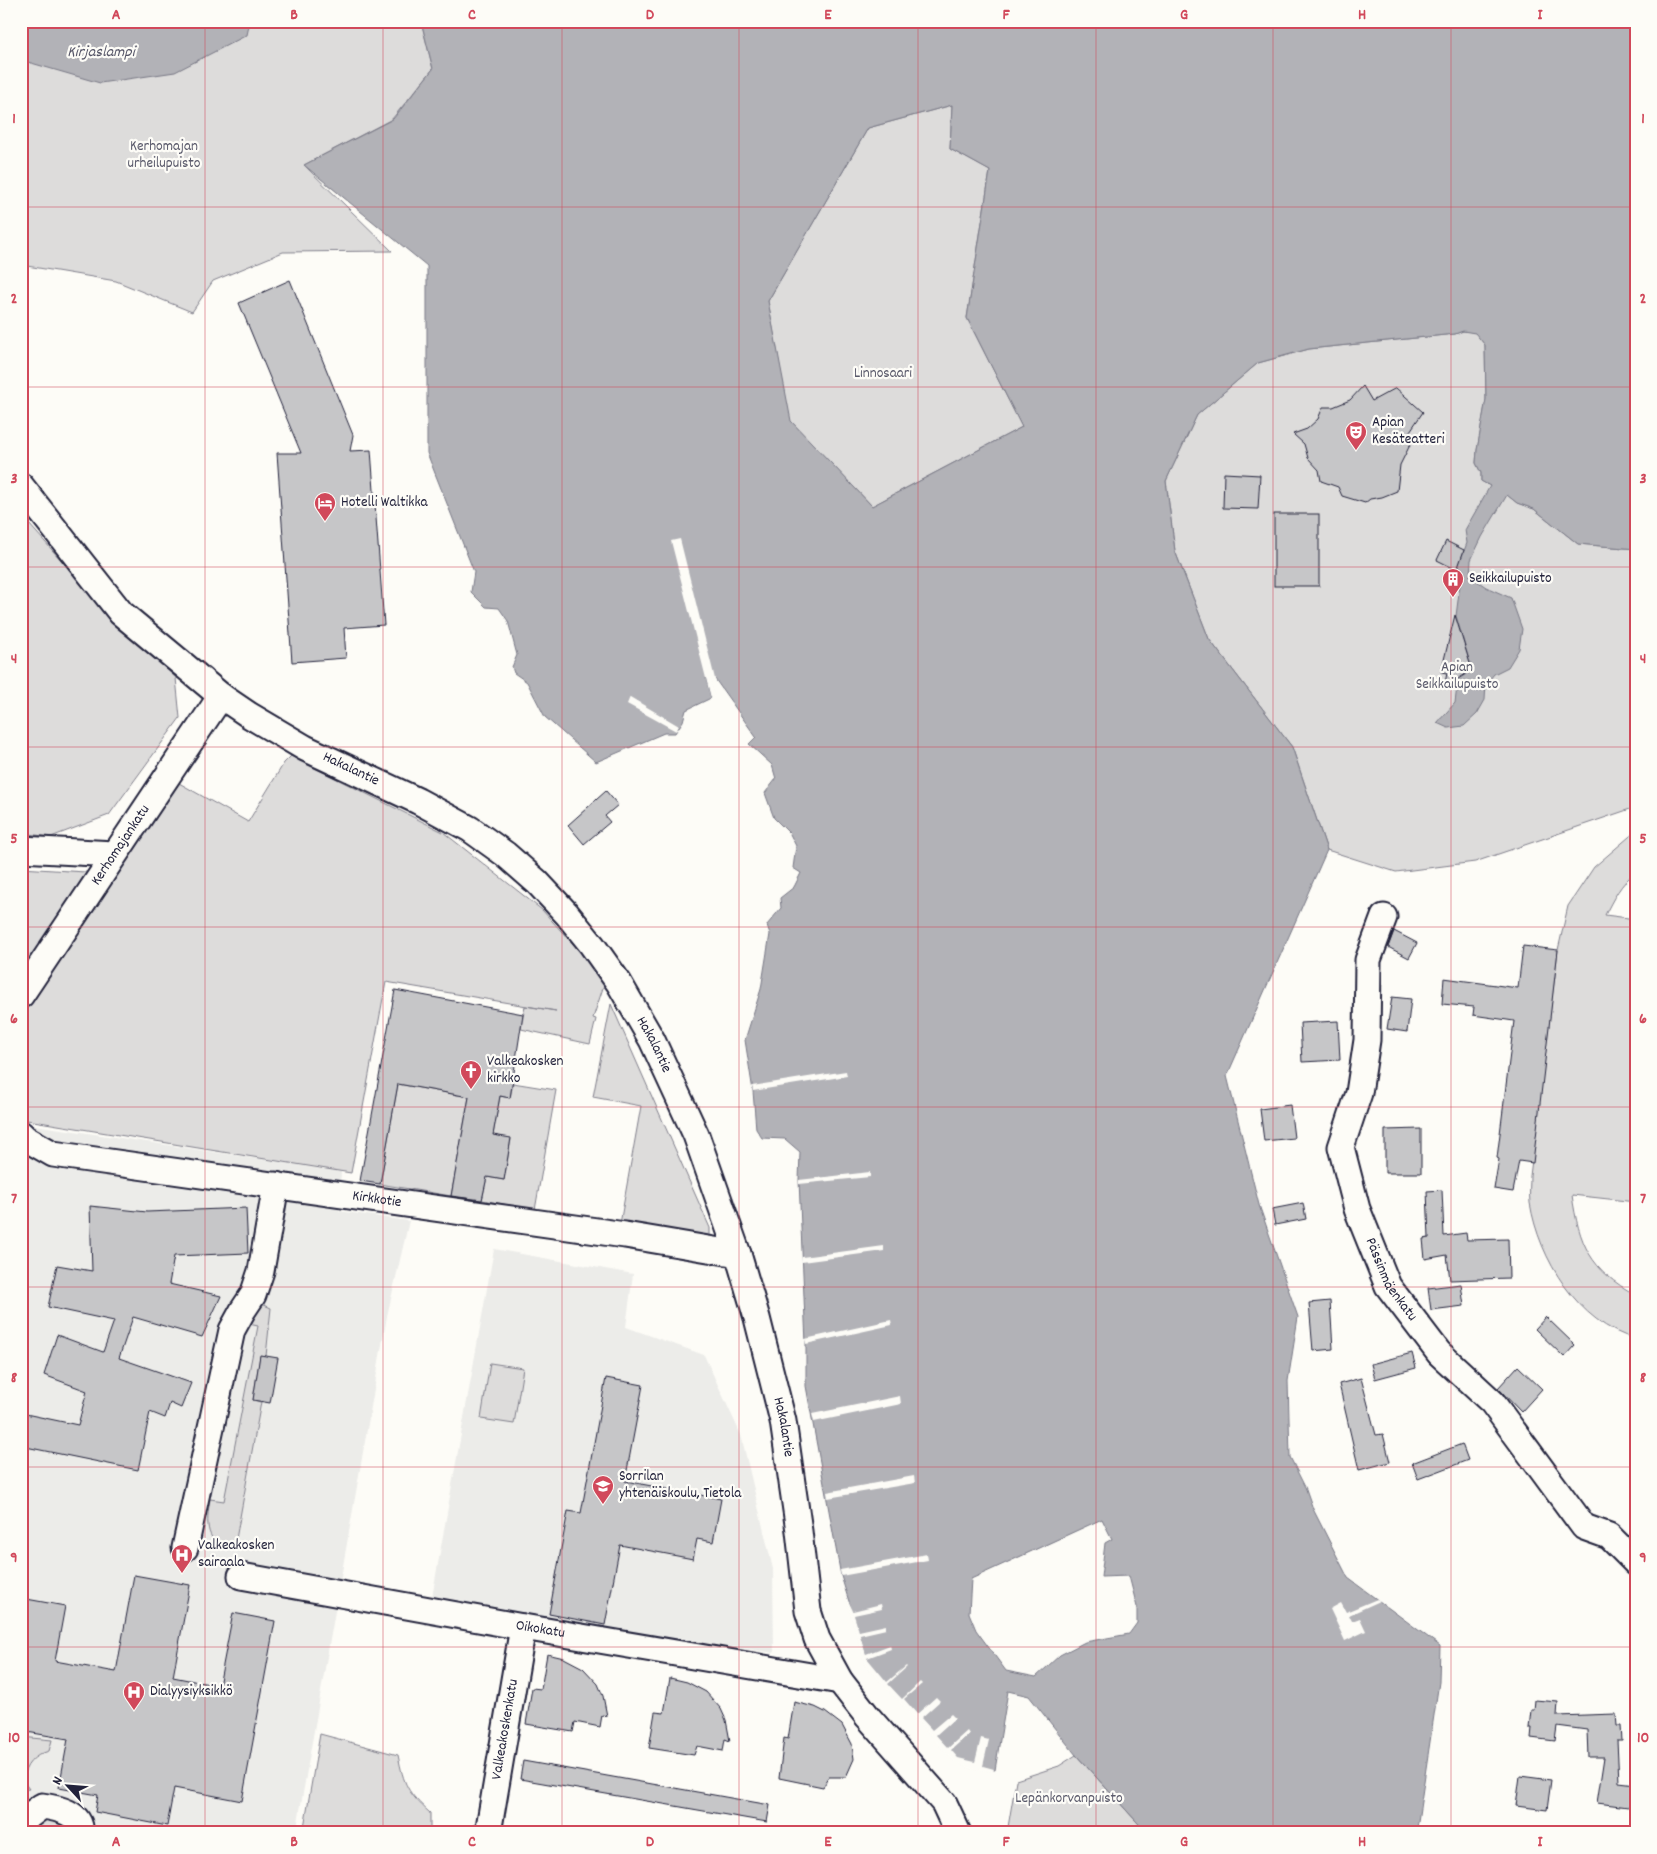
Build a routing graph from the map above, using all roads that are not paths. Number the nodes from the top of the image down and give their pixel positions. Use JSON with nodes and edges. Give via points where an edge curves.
{"nodes":[{"id":1,"x":21,"y":486,"type":"edge"},
{"id":2,"x":221,"y":696,"type":"junction"},
{"id":3,"x":21,"y":849,"type":"edge"},
{"id":4,"x":114,"y":854,"type":"junction"},
{"id":5,"x":1384,"y":917,"type":"dead end"},
{"id":6,"x":21,"y":995,"type":"edge"},
{"id":7,"x":21,"y":1134,"type":"edge"},
{"id":8,"x":276,"y":1185,"type":"junction"},
{"id":9,"x":738,"y":1254,"type":"junction"},
{"id":10,"x":186,"y":1548,"type":"dead end"},
{"id":11,"x":1636,"y":1563,"type":"edge"},
{"id":12,"x":241,"y":1576,"type":"dead end"},
{"id":13,"x":523,"y":1627,"type":"junction"},
{"id":14,"x":840,"y":1681,"type":"junction"},
{"id":15,"x":21,"y":1822,"type":"edge"},
{"id":16,"x":80,"y":1833,"type":"edge"},
{"id":17,"x":488,"y":1833,"type":"edge"},
{"id":18,"x":958,"y":1833,"type":"edge"}],
"edges":[{"from":1,"to":2,"type":"street","name":"Hakalantie","via":[[121,613]]},
{"from":2,"to":4,"type":"street","name":"Kerhomajankatu"},
{"from":2,"to":9,"type":"street","name":"Hakalantie","via":[[305,748],[470,829],[505,854],[568,914],[619,983],[652,1040],[696,1135]]},
{"from":3,"to":4,"type":"street"},
{"from":4,"to":6,"type":"street","name":"Kerhomajankatu"},
{"from":5,"to":11,"type":"street","name":"Pässinmäenkatu","via":[[1368,960],[1367,1040],[1360,1093],[1341,1147],[1357,1208],[1388,1286],[1440,1354],[1492,1402],[1584,1527],[1609,1536]]},
{"from":7,"to":8,"type":"street","name":"Kirkkotie","via":[[53,1154]]},
{"from":8,"to":9,"type":"street","name":"Kirkkotie"},
{"from":8,"to":10,"type":"street","via":[[261,1271],[253,1295],[232,1330]]},
{"from":9,"to":14,"type":"street","name":"Hakalantie","via":[[783,1421],[808,1611],[817,1640]]},
{"from":12,"to":13,"type":"street","name":"Oikokatu"},
{"from":13,"to":14,"type":"street","name":"Oikokatu"},
{"from":13,"to":17,"type":"street","name":"Valkeakoskenkatu"},
{"from":14,"to":18,"type":"street","name":"Hakalantie","via":[[944,1803]]},
{"from":15,"to":16,"type":"street","via":[[42,1806],[60,1808],[77,1820]]}]}
